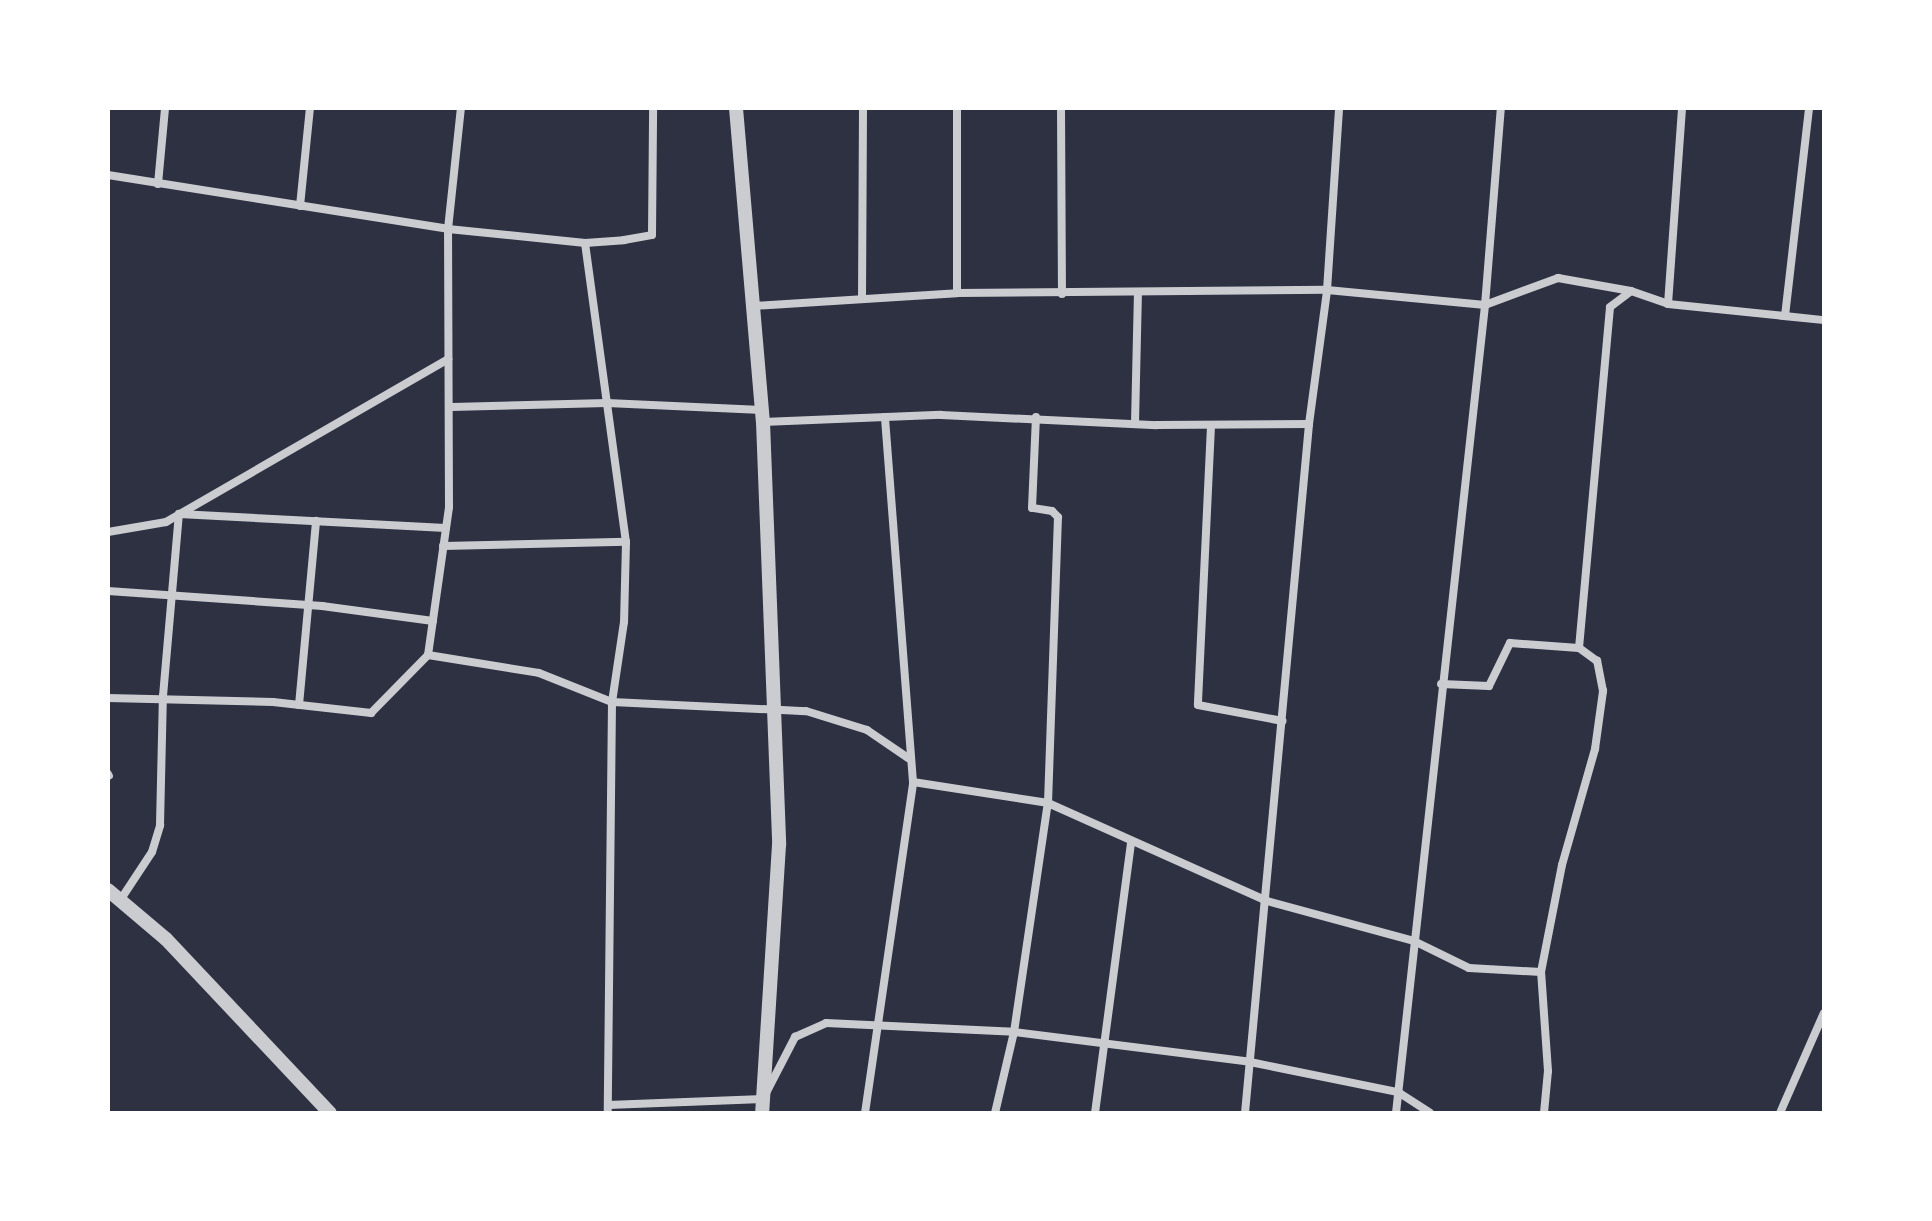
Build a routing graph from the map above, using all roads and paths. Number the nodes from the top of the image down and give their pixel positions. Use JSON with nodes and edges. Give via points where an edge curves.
{"nodes":[{"id":1,"x":165,"y":108,"type":"edge"},
{"id":2,"x":310,"y":108,"type":"edge"},
{"id":3,"x":461,"y":108,"type":"edge"},
{"id":4,"x":653,"y":108,"type":"edge"},
{"id":5,"x":736,"y":108,"type":"edge"},
{"id":6,"x":863,"y":108,"type":"edge"},
{"id":7,"x":957,"y":108,"type":"edge"},
{"id":8,"x":1061,"y":108,"type":"edge"},
{"id":9,"x":1339,"y":108,"type":"edge"},
{"id":10,"x":1501,"y":108,"type":"edge"},
{"id":11,"x":1682,"y":108,"type":"edge"},
{"id":12,"x":1809,"y":108,"type":"edge"},
{"id":13,"x":108,"y":175,"type":"edge"},
{"id":14,"x":158,"y":184,"type":"junction"},
{"id":15,"x":300,"y":206,"type":"junction"},
{"id":16,"x":448,"y":229,"type":"junction"},
{"id":17,"x":585,"y":243,"type":"junction"},
{"id":18,"x":1327,"y":290,"type":"junction"},
{"id":19,"x":1631,"y":291,"type":"junction"},
{"id":20,"x":957,"y":293,"type":"junction"},
{"id":21,"x":1138,"y":293,"type":"junction"},
{"id":22,"x":1062,"y":294,"type":"junction"},
{"id":23,"x":862,"y":299,"type":"junction"},
{"id":24,"x":1668,"y":304,"type":"junction"},
{"id":25,"x":1485,"y":305,"type":"junction"},
{"id":26,"x":753,"y":306,"type":"junction"},
{"id":27,"x":1785,"y":316,"type":"junction"},
{"id":28,"x":1824,"y":320,"type":"edge"},
{"id":29,"x":448,"y":359,"type":"junction"},
{"id":30,"x":607,"y":403,"type":"junction"},
{"id":31,"x":452,"y":407,"type":"junction"},
{"id":32,"x":762,"y":416,"type":"junction"},
{"id":33,"x":885,"y":417,"type":"junction"},
{"id":34,"x":1036,"y":417,"type":"junction"},
{"id":35,"x":1135,"y":423,"type":"junction"},
{"id":36,"x":1309,"y":424,"type":"junction"},
{"id":37,"x":1211,"y":426,"type":"junction"},
{"id":38,"x":179,"y":514,"type":"junction"},
{"id":39,"x":316,"y":521,"type":"junction"},
{"id":40,"x":446,"y":528,"type":"junction"},
{"id":41,"x":108,"y":532,"type":"edge"},
{"id":42,"x":626,"y":542,"type":"junction"},
{"id":43,"x":443,"y":546,"type":"junction"},
{"id":44,"x":108,"y":591,"type":"edge"},
{"id":45,"x":171,"y":595,"type":"junction"},
{"id":46,"x":308,"y":605,"type":"junction"},
{"id":47,"x":433,"y":621,"type":"junction"},
{"id":48,"x":1579,"y":648,"type":"junction"},
{"id":49,"x":428,"y":655,"type":"junction"},
{"id":50,"x":1441,"y":684,"type":"junction"},
{"id":51,"x":163,"y":696,"type":"junction"},
{"id":52,"x":108,"y":698,"type":"edge"},
{"id":53,"x":612,"y":702,"type":"junction"},
{"id":54,"x":299,"y":705,"type":"junction"},
{"id":55,"x":770,"y":712,"type":"junction"},
{"id":56,"x":1283,"y":721,"type":"junction"},
{"id":57,"x":908,"y":758,"type":"junction"},
{"id":58,"x":913,"y":782,"type":"junction"},
{"id":59,"x":1048,"y":803,"type":"junction"},
{"id":60,"x":1131,"y":842,"type":"junction"},
{"id":61,"x":108,"y":890,"type":"edge"},
{"id":62,"x":121,"y":899,"type":"junction"},
{"id":63,"x":1267,"y":901,"type":"junction"},
{"id":64,"x":1414,"y":941,"type":"junction"},
{"id":65,"x":1541,"y":972,"type":"junction"},
{"id":66,"x":1824,"y":1013,"type":"edge"},
{"id":67,"x":880,"y":1025,"type":"junction"},
{"id":68,"x":1014,"y":1032,"type":"junction"},
{"id":69,"x":1101,"y":1046,"type":"junction"},
{"id":70,"x":1250,"y":1062,"type":"junction"},
{"id":71,"x":1398,"y":1092,"type":"junction"},
{"id":72,"x":763,"y":1106,"type":"edge"},
{"id":73,"x":608,"y":1109,"type":"edge"},
{"id":74,"x":330,"y":1113,"type":"edge"},
{"id":75,"x":865,"y":1113,"type":"edge"},
{"id":76,"x":995,"y":1113,"type":"edge"},
{"id":77,"x":1095,"y":1113,"type":"edge"},
{"id":78,"x":1245,"y":1113,"type":"edge"},
{"id":79,"x":1396,"y":1113,"type":"edge"},
{"id":80,"x":1430,"y":1113,"type":"edge"},
{"id":81,"x":1544,"y":1113,"type":"edge"},
{"id":82,"x":1780,"y":1113,"type":"edge"}],
"edges":[{"from":1,"to":14,"type":"street"},
{"from":2,"to":15,"type":"street"},
{"from":3,"to":16,"type":"street"},
{"from":4,"to":17,"type":"street","via":[[652,235]]},
{"from":5,"to":26,"type":"street"},
{"from":6,"to":23,"type":"street"},
{"from":7,"to":20,"type":"street"},
{"from":8,"to":22,"type":"street"},
{"from":9,"to":18,"type":"street"},
{"from":10,"to":25,"type":"street"},
{"from":11,"to":24,"type":"street"},
{"from":12,"to":27,"type":"street"},
{"from":13,"to":14,"type":"street"},
{"from":14,"to":15,"type":"street"},
{"from":15,"to":16,"type":"street"},
{"from":16,"to":17,"type":"street"},
{"from":16,"to":29,"type":"street"},
{"from":17,"to":30,"type":"street"},
{"from":18,"to":21,"type":"street"},
{"from":18,"to":25,"type":"street"},
{"from":18,"to":36,"type":"street"},
{"from":19,"to":24,"type":"street"},
{"from":19,"to":25,"type":"street","via":[[1558,278]]},
{"from":19,"to":48,"type":"street","via":[[1610,307]]},
{"from":20,"to":22,"type":"street"},
{"from":20,"to":23,"type":"street"},
{"from":21,"to":22,"type":"street"},
{"from":21,"to":35,"type":"street"},
{"from":23,"to":26,"type":"street"},
{"from":24,"to":27,"type":"street"},
{"from":25,"to":50,"type":"street"},
{"from":26,"to":32,"type":"street"},
{"from":27,"to":28,"type":"street"},
{"from":29,"to":31,"type":"street"},
{"from":29,"to":38,"type":"street"},
{"from":30,"to":31,"type":"street"},
{"from":30,"to":32,"type":"street"},
{"from":30,"to":42,"type":"street"},
{"from":31,"to":40,"type":"street"},
{"from":32,"to":33,"type":"street"},
{"from":32,"to":55,"type":"street"},
{"from":33,"to":34,"type":"street"},
{"from":33,"to":57,"type":"street"},
{"from":34,"to":35,"type":"street"},
{"from":34,"to":59,"type":"street","via":[[1032,508],[1058,517]]},
{"from":35,"to":37,"type":"street"},
{"from":36,"to":37,"type":"street"},
{"from":36,"to":56,"type":"street"},
{"from":37,"to":56,"type":"street","via":[[1198,705]]},
{"from":38,"to":39,"type":"street"},
{"from":38,"to":41,"type":"street","via":[[166,522]]},
{"from":38,"to":45,"type":"street"},
{"from":39,"to":40,"type":"street"},
{"from":39,"to":46,"type":"street"},
{"from":40,"to":43,"type":"street"},
{"from":42,"to":43,"type":"street"},
{"from":42,"to":53,"type":"street","via":[[624,622]]},
{"from":43,"to":47,"type":"street"},
{"from":44,"to":45,"type":"street"},
{"from":45,"to":46,"type":"street"},
{"from":45,"to":51,"type":"street"},
{"from":46,"to":47,"type":"street"},
{"from":46,"to":54,"type":"street"},
{"from":47,"to":49,"type":"street"},
{"from":48,"to":50,"type":"street","via":[[1510,643],[1489,686]]},
{"from":48,"to":65,"type":"street","via":[[1597,661],[1603,691],[1595,749],[1562,865]]},
{"from":49,"to":53,"type":"street","via":[[539,673]]},
{"from":49,"to":54,"type":"street","via":[[371,713]]},
{"from":50,"to":64,"type":"street"},
{"from":51,"to":52,"type":"street"},
{"from":51,"to":54,"type":"street"},
{"from":51,"to":62,"type":"street","via":[[160,825],[152,852]]},
{"from":53,"to":55,"type":"street"},
{"from":53,"to":73,"type":"street"},
{"from":55,"to":57,"type":"street","via":[[806,711],[867,730]]},
{"from":55,"to":72,"type":"street","via":[[779,845]]},
{"from":56,"to":63,"type":"street"},
{"from":57,"to":58,"type":"street"},
{"from":58,"to":59,"type":"street"},
{"from":58,"to":67,"type":"street"},
{"from":59,"to":60,"type":"street"},
{"from":59,"to":68,"type":"street"},
{"from":60,"to":63,"type":"street"},
{"from":60,"to":69,"type":"street"},
{"from":61,"to":62,"type":"street"},
{"from":62,"to":74,"type":"street"},
{"from":63,"to":64,"type":"street"},
{"from":63,"to":70,"type":"street"},
{"from":64,"to":65,"type":"street","via":[[1469,968]]},
{"from":64,"to":71,"type":"street"},
{"from":65,"to":81,"type":"street","via":[[1548,1071]]},
{"from":66,"to":82,"type":"street"},
{"from":67,"to":68,"type":"street"},
{"from":67,"to":72,"type":"street","via":[[826,1023],[795,1037]]},
{"from":67,"to":75,"type":"street"},
{"from":68,"to":69,"type":"street"},
{"from":68,"to":76,"type":"street"},
{"from":69,"to":70,"type":"street"},
{"from":69,"to":77,"type":"street"},
{"from":70,"to":71,"type":"street"},
{"from":70,"to":78,"type":"street"},
{"from":71,"to":79,"type":"street"},
{"from":71,"to":80,"type":"street"},
{"from":72,"to":73,"type":"street"}]}
